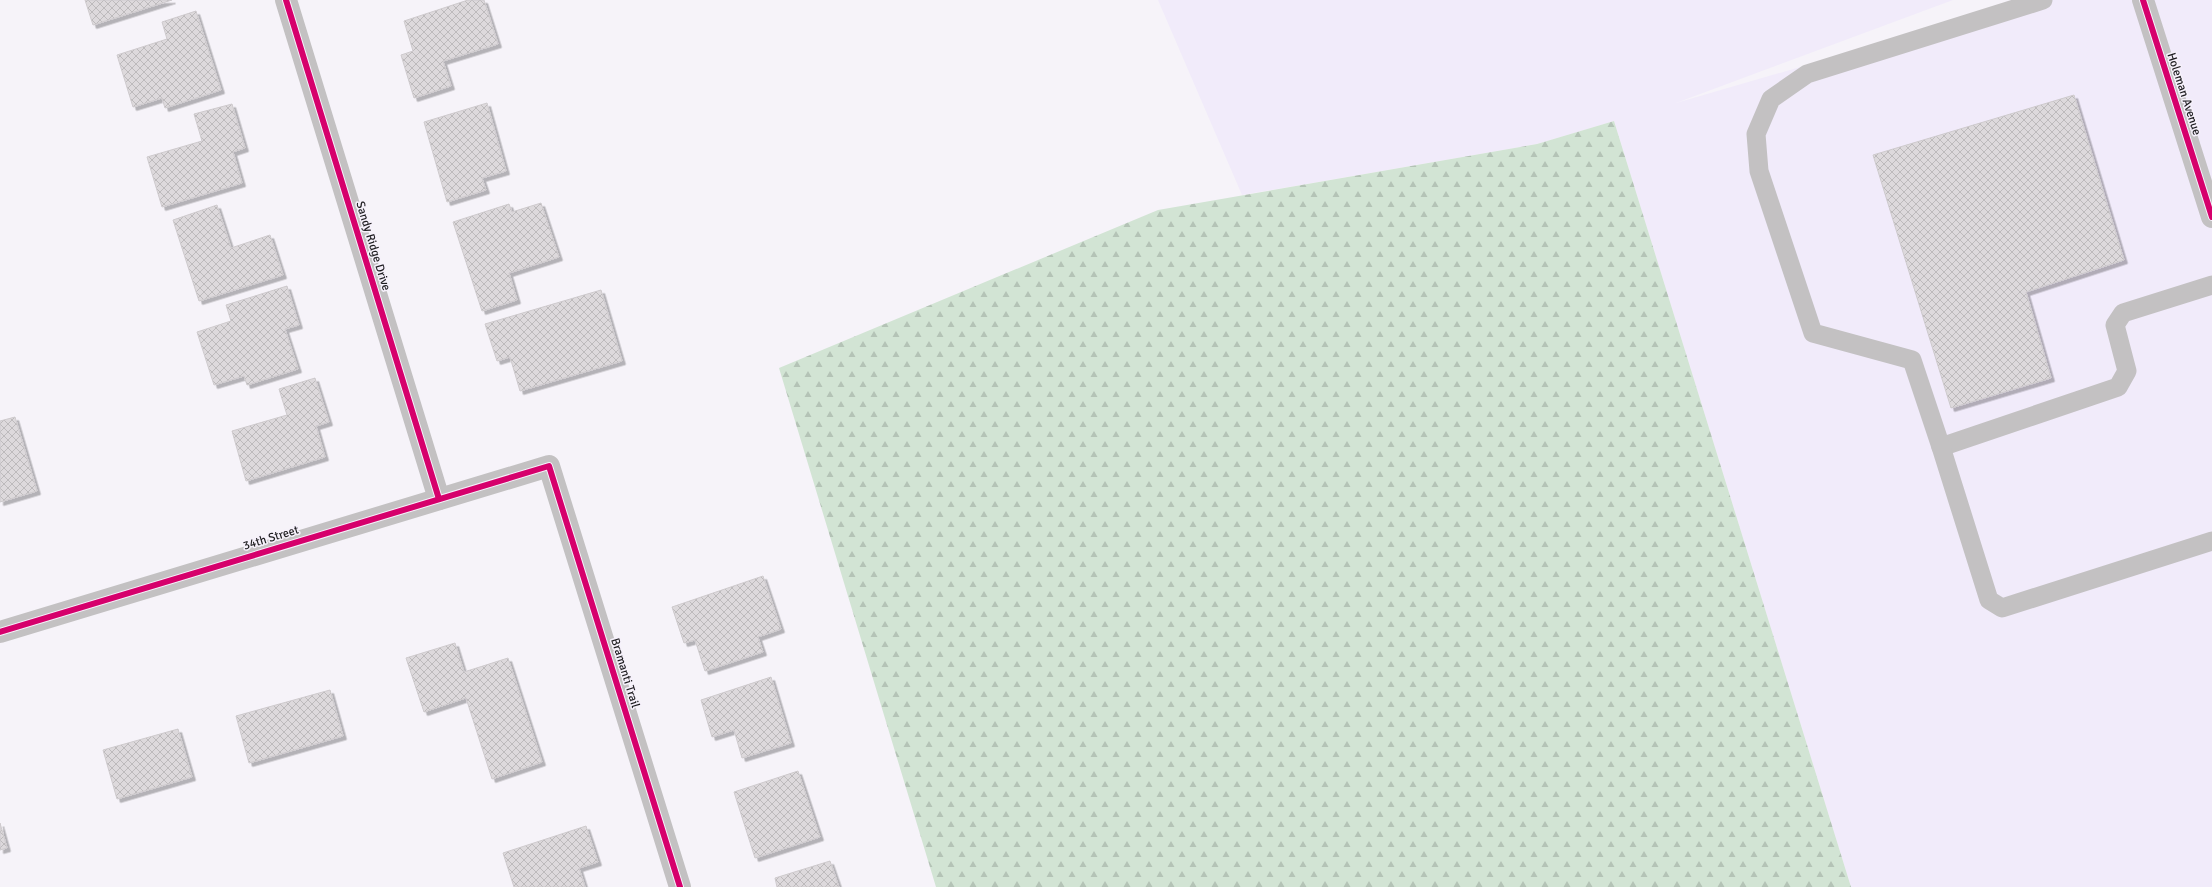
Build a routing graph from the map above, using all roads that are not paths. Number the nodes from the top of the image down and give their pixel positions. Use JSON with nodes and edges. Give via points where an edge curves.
{"nodes":[{"id":1,"x":286,"y":0,"type":"edge"},
{"id":2,"x":2043,"y":0,"type":"edge"},
{"id":3,"x":2143,"y":0,"type":"edge"},
{"id":4,"x":2212,"y":217,"type":"edge"},
{"id":5,"x":2212,"y":285,"type":"edge"},
{"id":6,"x":1941,"y":447,"type":"junction"},
{"id":7,"x":549,"y":466,"type":"joint"},
{"id":8,"x":439,"y":499,"type":"junction"},
{"id":9,"x":2212,"y":541,"type":"edge"},
{"id":10,"x":0,"y":632,"type":"edge"},
{"id":11,"x":680,"y":887,"type":"edge"}],
"edges":[{"from":1,"to":8,"type":"street","name":"Sandy Ridge Drive"},
{"from":2,"to":6,"type":"lane","via":[[1807,74],[1771,99],[1756,134],[1760,171],[1813,333],[1912,360]]},
{"from":3,"to":4,"type":"street","name":"Holeman Avenue"},
{"from":5,"to":6,"type":"lane","via":[[2123,313],[2115,325],[2127,371],[2118,387]]},
{"from":6,"to":9,"type":"lane","via":[[1988,600],[2002,608]]},
{"from":7,"to":8,"type":"street","name":"34th Street"},
{"from":7,"to":11,"type":"street","name":"Bramanti Trail"},
{"from":8,"to":10,"type":"street","name":"34th Street"}]}
